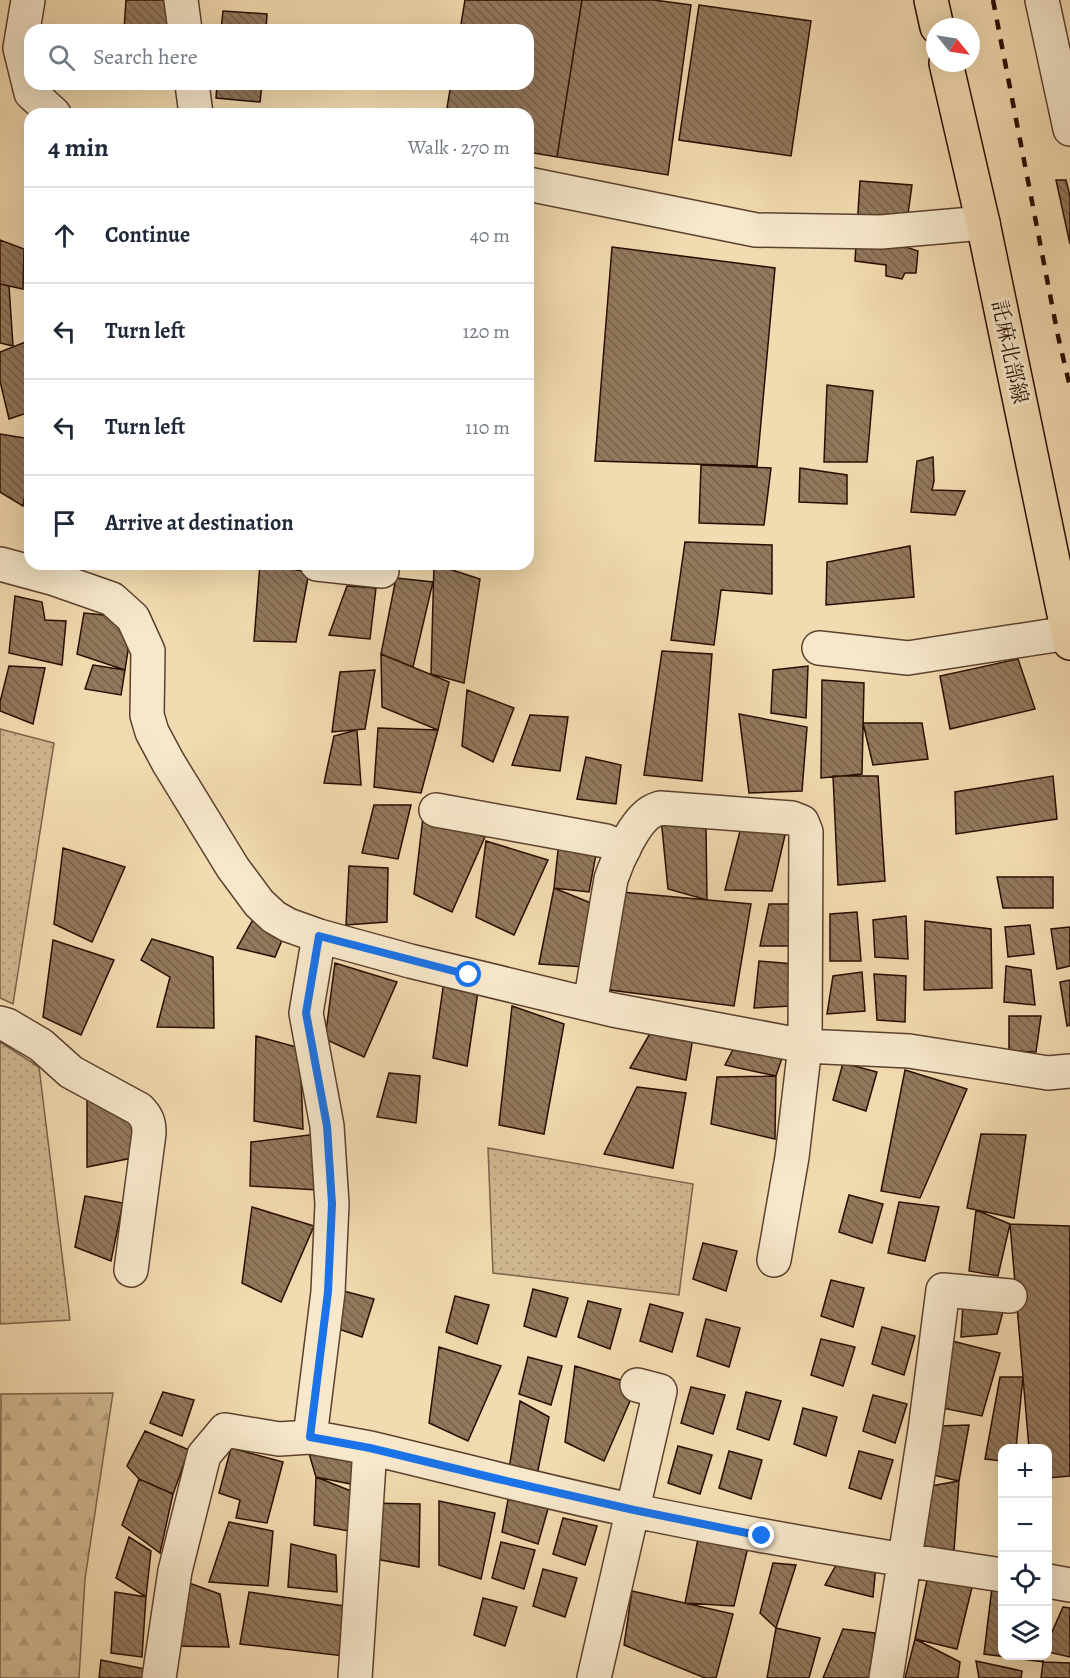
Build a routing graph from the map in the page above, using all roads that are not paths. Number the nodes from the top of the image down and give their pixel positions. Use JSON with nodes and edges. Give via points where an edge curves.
{"nodes":[{"id":1,"x":28,"y":0,"type":"edge"},
{"id":2,"x":181,"y":0,"type":"edge"},
{"id":3,"x":931,"y":0,"type":"edge"},
{"id":4,"x":1042,"y":0,"type":"edge"},
{"id":5,"x":935,"y":18,"type":"edge"},
{"id":6,"x":24,"y":24,"type":"edge"},
{"id":7,"x":24,"y":24,"type":"edge"},
{"id":8,"x":184,"y":24,"type":"edge"},
{"id":9,"x":24,"y":66,"type":"edge"},
{"id":10,"x":948,"y":72,"type":"edge"},
{"id":11,"x":29,"y":90,"type":"edge"},
{"id":12,"x":193,"y":90,"type":"edge"},
{"id":13,"x":52,"y":108,"type":"edge"},
{"id":14,"x":195,"y":108,"type":"edge"},
{"id":15,"x":1070,"y":129,"type":"edge"},
{"id":16,"x":534,"y":185,"type":"edge"},
{"id":17,"x":983,"y":223,"type":"junction"},
{"id":18,"x":0,"y":564,"type":"edge"},
{"id":19,"x":373,"y":570,"type":"edge"},
{"id":20,"x":382,"y":571,"type":"dead end"},
{"id":21,"x":1069,"y":638,"type":"edge"},
{"id":22,"x":819,"y":648,"type":"dead end"},
{"id":23,"x":436,"y":810,"type":"dead end"},
{"id":24,"x":624,"y":849,"type":"junction"},
{"id":25,"x":319,"y":936,"type":"junction"},
{"id":26,"x":590,"y":1004,"type":"junction"},
{"id":27,"x":0,"y":1023,"type":"edge"},
{"id":28,"x":805,"y":1046,"type":"junction"},
{"id":29,"x":1070,"y":1071,"type":"edge"},
{"id":30,"x":774,"y":1260,"type":"dead end"},
{"id":31,"x":131,"y":1270,"type":"dead end"},
{"id":32,"x":1010,"y":1296,"type":"dead end"},
{"id":33,"x":637,"y":1385,"type":"dead end"},
{"id":34,"x":310,"y":1437,"type":"junction"},
{"id":35,"x":370,"y":1448,"type":"junction"},
{"id":36,"x":634,"y":1510,"type":"junction"},
{"id":37,"x":905,"y":1561,"type":"junction"},
{"id":38,"x":998,"y":1574,"type":"edge"},
{"id":39,"x":1052,"y":1582,"type":"edge"},
{"id":40,"x":1070,"y":1585,"type":"edge"},
{"id":41,"x":159,"y":1678,"type":"edge"},
{"id":42,"x":355,"y":1678,"type":"edge"},
{"id":43,"x":594,"y":1678,"type":"edge"},
{"id":44,"x":886,"y":1678,"type":"edge"}],
"edges":[{"from":1,"to":6,"type":"street"},
{"from":2,"to":8,"type":"street"},
{"from":3,"to":5,"type":"main road"},
{"from":4,"to":15,"type":"street"},
{"from":7,"to":9,"type":"street","via":[[20,48]]},
{"from":10,"to":17,"type":"main road","name":"託麻北部線"},
{"from":11,"to":13,"type":"street"},
{"from":12,"to":14,"type":"street"},
{"from":16,"to":17,"type":"street","via":[[756,230],[881,232]]},
{"from":17,"to":21,"type":"main road","name":"託麻北部線"},
{"from":18,"to":25,"type":"street","via":[[112,599],[133,618],[148,651],[147,715],[168,762],[233,868],[260,903],[288,925]]},
{"from":19,"to":20,"type":"street"},
{"from":21,"to":22,"type":"street","via":[[908,658]]},
{"from":23,"to":24,"type":"street","via":[[606,841]]},
{"from":24,"to":26,"type":"street","via":[[611,879]]},
{"from":24,"to":28,"type":"street","via":[[650,812],[660,808],[802,822],[806,832]]},
{"from":25,"to":26,"type":"street"},
{"from":25,"to":34,"type":"street","via":[[306,1013],[327,1126],[332,1204],[328,1292]]},
{"from":26,"to":28,"type":"street"},
{"from":27,"to":31,"type":"street","via":[[40,1045],[71,1072],[139,1109],[149,1121]]},
{"from":28,"to":29,"type":"street","via":[[909,1051],[1048,1073]]},
{"from":28,"to":30,"type":"street","via":[[792,1157]]},
{"from":32,"to":37,"type":"street","via":[[943,1290]]},
{"from":33,"to":36,"type":"street","via":[[660,1391]]},
{"from":34,"to":35,"type":"street"},
{"from":34,"to":41,"type":"street","via":[[279,1439],[225,1430],[204,1455],[175,1571]]},
{"from":35,"to":36,"type":"street"},
{"from":35,"to":42,"type":"street"},
{"from":36,"to":37,"type":"street"},
{"from":36,"to":43,"type":"street"},
{"from":37,"to":38,"type":"street"},
{"from":37,"to":44,"type":"street"},
{"from":39,"to":40,"type":"street"}]}
